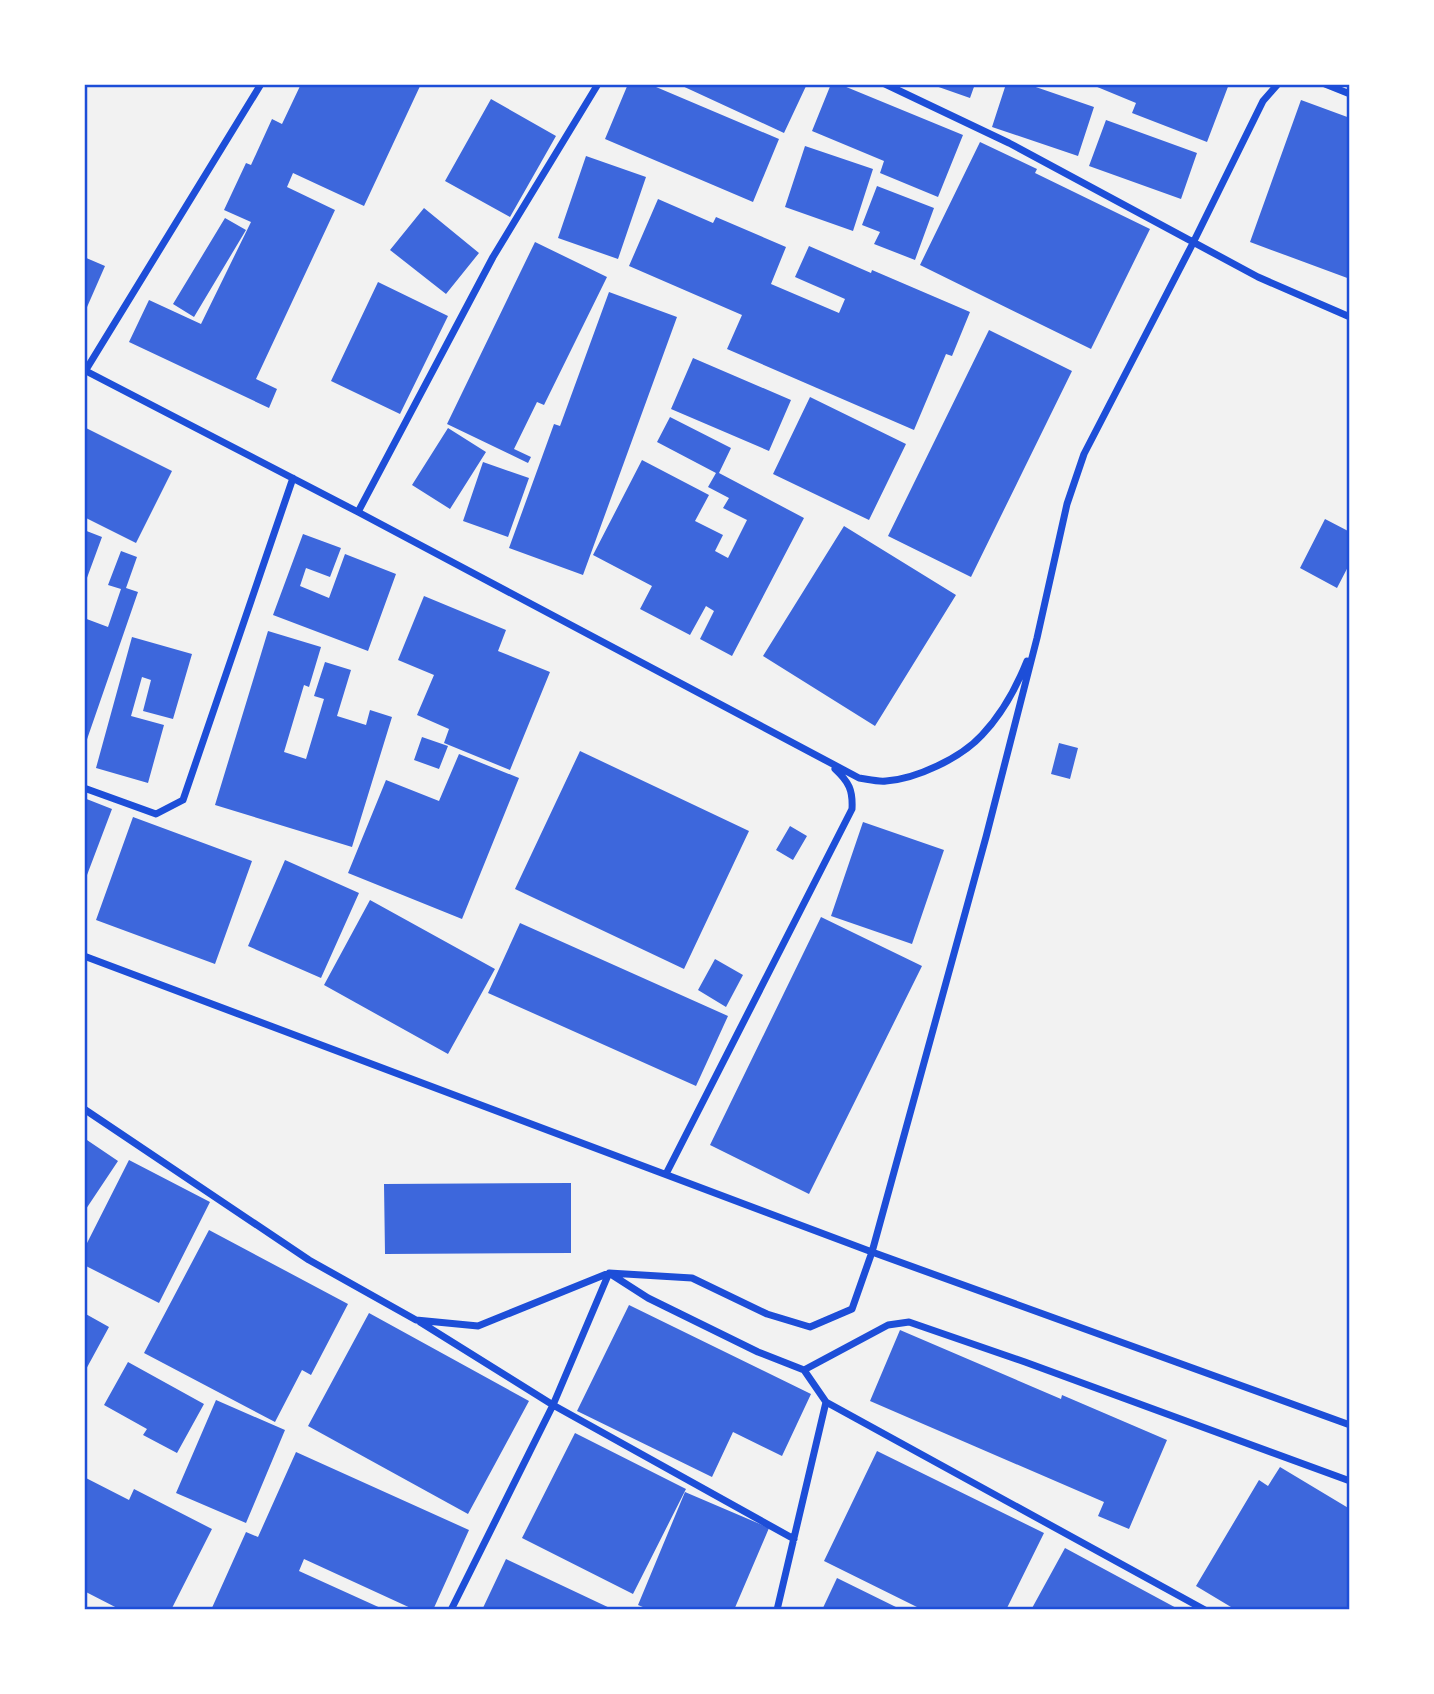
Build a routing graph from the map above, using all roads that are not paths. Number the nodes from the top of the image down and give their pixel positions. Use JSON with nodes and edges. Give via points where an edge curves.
{"nodes":[{"id":1,"x":261,"y":84,"type":"edge"},
{"id":2,"x":598,"y":84,"type":"edge"},
{"id":3,"x":885,"y":84,"type":"edge"},
{"id":4,"x":1278,"y":84,"type":"edge"},
{"id":5,"x":1325,"y":84,"type":"edge"},
{"id":6,"x":1350,"y":94,"type":"edge"},
{"id":7,"x":1194,"y":243,"type":"junction"},
{"id":8,"x":1350,"y":317,"type":"edge"},
{"id":9,"x":84,"y":371,"type":"edge"},
{"id":10,"x":293,"y":478,"type":"junction"},
{"id":11,"x":358,"y":512,"type":"junction"},
{"id":12,"x":1037,"y":638,"type":"junction"},
{"id":13,"x":830,"y":764,"type":"junction"},
{"id":14,"x":84,"y":788,"type":"edge"},
{"id":15,"x":84,"y":957,"type":"edge"},
{"id":16,"x":84,"y":1109,"type":"edge"},
{"id":17,"x":666,"y":1174,"type":"junction"},
{"id":18,"x":872,"y":1252,"type":"junction"},
{"id":19,"x":609,"y":1273,"type":"junction"},
{"id":20,"x":416,"y":1320,"type":"junction"},
{"id":21,"x":804,"y":1370,"type":"junction"},
{"id":22,"x":826,"y":1402,"type":"junction"},
{"id":23,"x":553,"y":1405,"type":"junction"},
{"id":24,"x":1350,"y":1425,"type":"edge"},
{"id":25,"x":1350,"y":1481,"type":"edge"},
{"id":26,"x":794,"y":1539,"type":"junction"},
{"id":27,"x":451,"y":1610,"type":"edge"},
{"id":28,"x":777,"y":1610,"type":"edge"},
{"id":29,"x":1205,"y":1610,"type":"edge"}],
"edges":[{"from":1,"to":9,"type":"street"},
{"from":2,"to":11,"type":"street","via":[[494,257]]},
{"from":3,"to":7,"type":"street","via":[[1009,143]]},
{"from":4,"to":7,"type":"street","via":[[1263,101]]},
{"from":5,"to":6,"type":"street"},
{"from":7,"to":8,"type":"street"},
{"from":7,"to":12,"type":"street","via":[[1084,454],[1067,504]]},
{"from":9,"to":10,"type":"street"},
{"from":10,"to":11,"type":"street"},
{"from":10,"to":14,"type":"street","via":[[183,800],[156,814]]},
{"from":11,"to":13,"type":"street"},
{"from":12,"to":13,"type":"street","via":[[1001,709],[964,750],[914,776],[884,782],[859,778]]},
{"from":12,"to":18,"type":"street"},
{"from":13,"to":17,"type":"street","via":[[849,782],[852,809]]},
{"from":15,"to":17,"type":"street"},
{"from":16,"to":20,"type":"street","via":[[309,1260]]},
{"from":17,"to":18,"type":"street"},
{"from":18,"to":19,"type":"street","via":[[852,1309],[810,1327],[767,1314],[692,1278]]},
{"from":18,"to":24,"type":"street"},
{"from":19,"to":20,"type":"street","via":[[478,1326]]},
{"from":19,"to":21,"type":"street","via":[[648,1298]]},
{"from":19,"to":23,"type":"street"},
{"from":20,"to":23,"type":"street"},
{"from":21,"to":22,"type":"street"},
{"from":21,"to":25,"type":"street","via":[[888,1325],[909,1322]]},
{"from":22,"to":26,"type":"street"},
{"from":22,"to":29,"type":"street"},
{"from":23,"to":26,"type":"street"},
{"from":23,"to":27,"type":"street"},
{"from":26,"to":28,"type":"street"}]}
